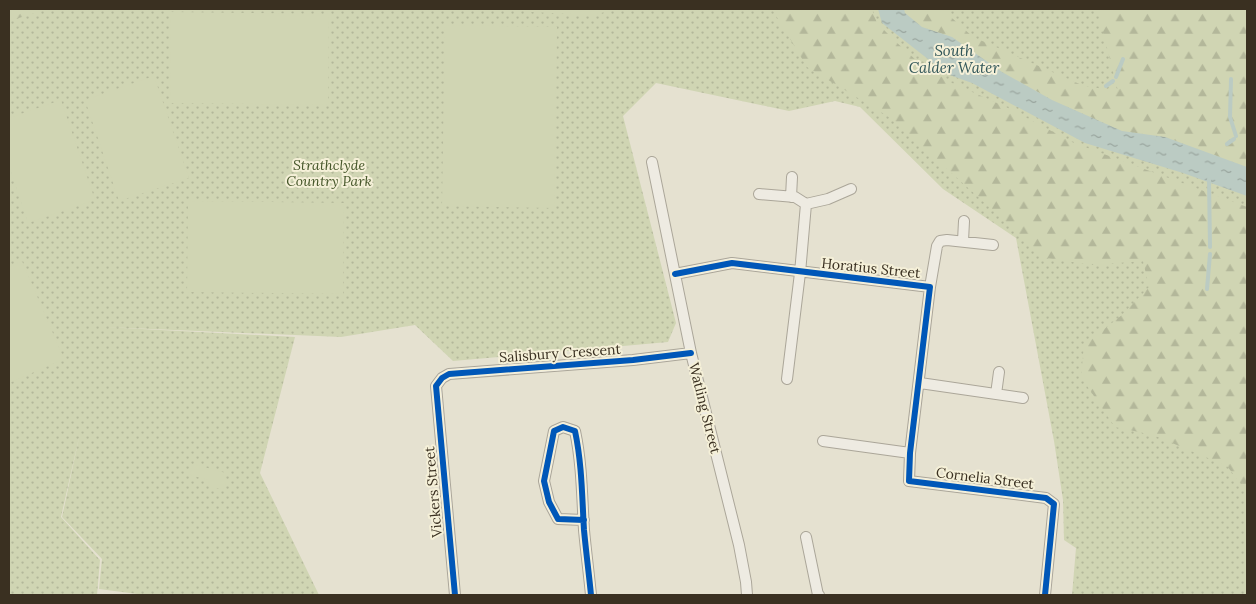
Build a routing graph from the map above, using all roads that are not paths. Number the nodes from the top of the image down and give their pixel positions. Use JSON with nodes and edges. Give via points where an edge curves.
{"nodes":[{"id":1,"x":652,"y":162,"type":"dead end"},
{"id":2,"x":792,"y":177,"type":"dead end"},
{"id":3,"x":851,"y":189,"type":"dead end"},
{"id":4,"x":759,"y":194,"type":"dead end"},
{"id":5,"x":791,"y":197,"type":"junction"},
{"id":6,"x":806,"y":204,"type":"junction"},
{"id":7,"x":964,"y":221,"type":"dead end"},
{"id":8,"x":963,"y":241,"type":"junction"},
{"id":9,"x":993,"y":245,"type":"dead end"},
{"id":10,"x":800,"y":273,"type":"junction"},
{"id":11,"x":675,"y":274,"type":"junction"},
{"id":12,"x":930,"y":287,"type":"junction"},
{"id":13,"x":691,"y":352,"type":"junction"},
{"id":14,"x":999,"y":372,"type":"dead end"},
{"id":15,"x":786,"y":380,"type":"dead end"},
{"id":16,"x":920,"y":383,"type":"junction"},
{"id":17,"x":436,"y":386,"type":"joint"},
{"id":18,"x":996,"y":394,"type":"junction"},
{"id":19,"x":1023,"y":398,"type":"dead end"},
{"id":20,"x":823,"y":441,"type":"dead end"},
{"id":21,"x":910,"y":453,"type":"junction"},
{"id":22,"x":909,"y":481,"type":"joint"},
{"id":23,"x":584,"y":520,"type":"junction"},
{"id":24,"x":806,"y":536,"type":"dead end"},
{"id":25,"x":455,"y":595,"type":"edge"},
{"id":26,"x":592,"y":595,"type":"edge"},
{"id":27,"x":747,"y":595,"type":"edge"},
{"id":28,"x":820,"y":595,"type":"edge"},
{"id":29,"x":1045,"y":595,"type":"edge"}],
"edges":[{"from":1,"to":11,"type":"street","name":"Watling Street"},
{"from":2,"to":5,"type":"street"},
{"from":3,"to":6,"type":"street"},
{"from":4,"to":5,"type":"street"},
{"from":5,"to":6,"type":"street"},
{"from":6,"to":10,"type":"street"},
{"from":7,"to":8,"type":"street"},
{"from":8,"to":9,"type":"street","name":"Horatius Street"},
{"from":8,"to":12,"type":"street","name":"Horatius Street","via":[[940,241]]},
{"from":10,"to":11,"type":"street","name":"Horatius Street","via":[[732,264]]},
{"from":10,"to":12,"type":"street","name":"Horatius Street"},
{"from":10,"to":15,"type":"street"},
{"from":11,"to":13,"type":"street","name":"Watling Street"},
{"from":12,"to":16,"type":"street","name":"Horatius Street"},
{"from":13,"to":17,"type":"street","name":"Salisbury Crescent","via":[[633,360],[449,374]]},
{"from":13,"to":27,"type":"street","name":"Watling Street","via":[[739,546]]},
{"from":14,"to":18,"type":"street"},
{"from":16,"to":18,"type":"street"},
{"from":16,"to":21,"type":"street","name":"Horatius Street"},
{"from":17,"to":25,"type":"street","name":"Vickers Street"},
{"from":18,"to":19,"type":"street"},
{"from":20,"to":21,"type":"street"},
{"from":21,"to":22,"type":"street","name":"Horatius Street"},
{"from":22,"to":29,"type":"street","name":"Cornelia Street","via":[[1051,501],[1054,504]]},
{"from":23,"to":23,"type":"street","via":[[558,519],[549,502],[544,481],[554,432],[563,427],[576,431]]},
{"from":23,"to":26,"type":"street"},
{"from":24,"to":28,"type":"street"}]}
